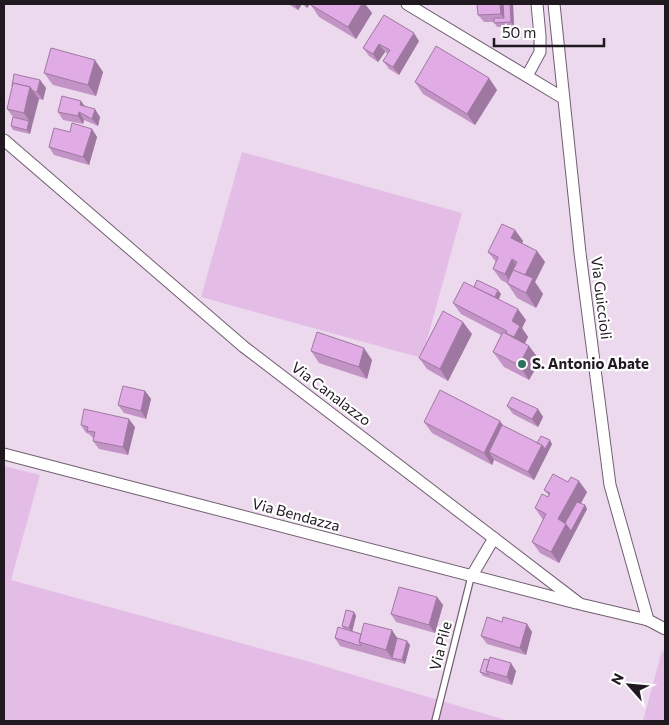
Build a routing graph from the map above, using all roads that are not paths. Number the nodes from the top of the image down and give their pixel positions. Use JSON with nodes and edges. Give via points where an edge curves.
{"nodes":[{"id":1,"x":407,"y":4,"type":"edge"},
{"id":2,"x":537,"y":4,"type":"edge"},
{"id":3,"x":554,"y":4,"type":"edge"},
{"id":4,"x":527,"y":76,"type":"junction"},
{"id":5,"x":563,"y":98,"type":"junction"},
{"id":6,"x":4,"y":140,"type":"edge"},
{"id":7,"x":4,"y":454,"type":"edge"},
{"id":8,"x":494,"y":538,"type":"junction"},
{"id":9,"x":471,"y":577,"type":"junction"},
{"id":10,"x":580,"y":604,"type":"junction"},
{"id":11,"x":648,"y":620,"type":"junction"},
{"id":12,"x":665,"y":629,"type":"edge"},
{"id":13,"x":435,"y":721,"type":"edge"}],
"edges":[{"from":1,"to":4,"type":"street"},
{"from":2,"to":4,"type":"street","via":[[540,52]]},
{"from":3,"to":5,"type":"street","name":"Via Guiccioli"},
{"from":4,"to":5,"type":"street"},
{"from":5,"to":11,"type":"street","name":"Via Guiccioli","via":[[610,485]]},
{"from":6,"to":8,"type":"street","name":"Via Canalazzo","via":[[244,347]]},
{"from":7,"to":9,"type":"street","name":"Via Bendazza"},
{"from":8,"to":9,"type":"street"},
{"from":8,"to":10,"type":"street","name":"Via Canalazzo"},
{"from":9,"to":10,"type":"street","name":"Via Bendazza"},
{"from":9,"to":13,"type":"lane","name":"Via Pile"},
{"from":10,"to":11,"type":"street","name":"Via Canalazzo"},
{"from":11,"to":12,"type":"street","name":"Via Canalazzo"}]}
